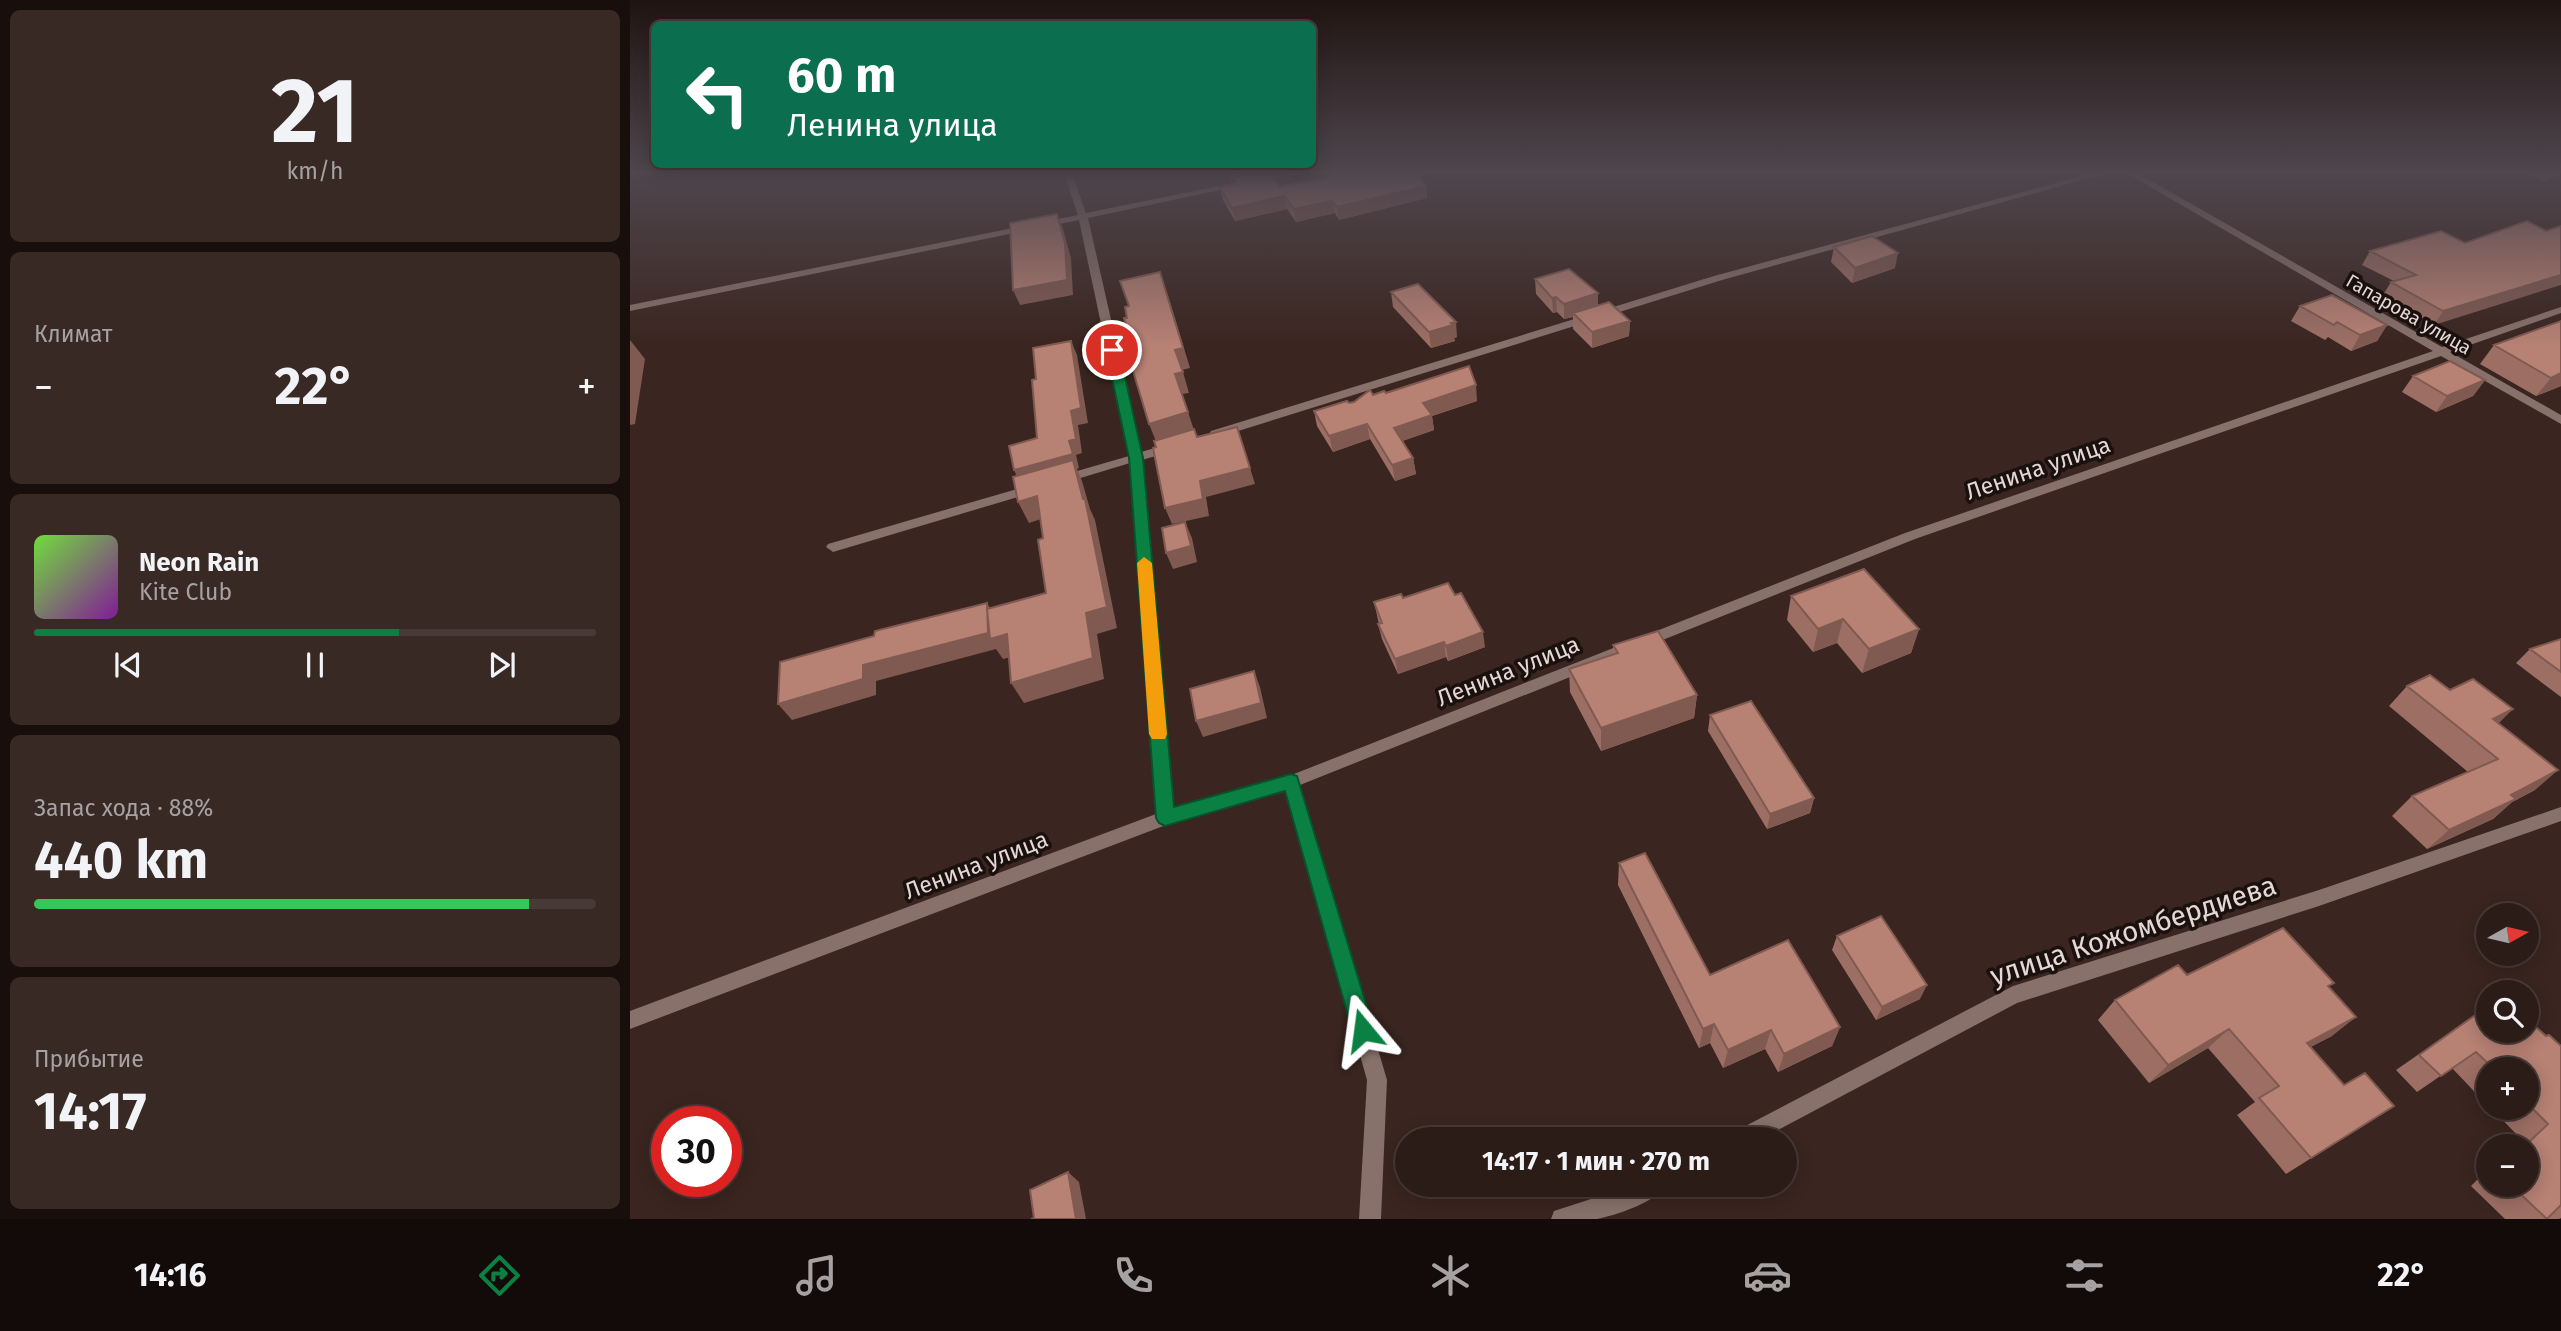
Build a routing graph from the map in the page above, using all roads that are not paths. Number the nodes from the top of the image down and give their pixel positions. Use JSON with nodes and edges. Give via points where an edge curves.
{"nodes":[{"id":1,"x":1010,"y":231,"type":"edge"},
{"id":2,"x":1086,"y":231,"type":"edge"},
{"id":3,"x":1891,"y":231,"type":"edge"},
{"id":4,"x":2231,"y":231,"type":"edge"},
{"id":5,"x":630,"y":308,"type":"edge"},
{"id":6,"x":2561,"y":310,"type":"edge"},
{"id":7,"x":2441,"y":352,"type":"junction"},
{"id":8,"x":2561,"y":420,"type":"edge"},
{"id":9,"x":1202,"y":438,"type":"edge"},
{"id":10,"x":1189,"y":442,"type":"edge"},
{"id":11,"x":1136,"y":458,"type":"junction"},
{"id":12,"x":833,"y":547,"type":"dead end"},
{"id":13,"x":1291,"y":782,"type":"junction"},
{"id":14,"x":2561,"y":814,"type":"edge"},
{"id":15,"x":1165,"y":818,"type":"junction"},
{"id":16,"x":630,"y":1020,"type":"edge"},
{"id":17,"x":1764,"y":1127,"type":"edge"},
{"id":18,"x":1632,"y":1197,"type":"edge"},
{"id":19,"x":1370,"y":1219,"type":"edge"},
{"id":20,"x":1562,"y":1219,"type":"edge"}],
"edges":[{"from":1,"to":5,"type":"street"},
{"from":2,"to":11,"type":"street"},
{"from":3,"to":9,"type":"street","via":[[1718,278]]},
{"from":4,"to":7,"type":"street","name":"Гапарова улица"},
{"from":6,"to":7,"type":"street","name":"Ленина улица"},
{"from":7,"to":8,"type":"street","name":"Гапарова улица"},
{"from":7,"to":13,"type":"street","name":"Ленина улица","via":[[1910,536]]},
{"from":10,"to":11,"type":"street"},
{"from":11,"to":12,"type":"street"},
{"from":11,"to":15,"type":"street"},
{"from":13,"to":15,"type":"street","name":"Ленина улица"},
{"from":13,"to":19,"type":"street","via":[[1377,1080]]},
{"from":14,"to":17,"type":"street","name":"улица Кожомбердиева","via":[[2319,898],[2013,995]]},
{"from":15,"to":16,"type":"street","name":"Ленина улица"},
{"from":18,"to":20,"type":"street"}]}
